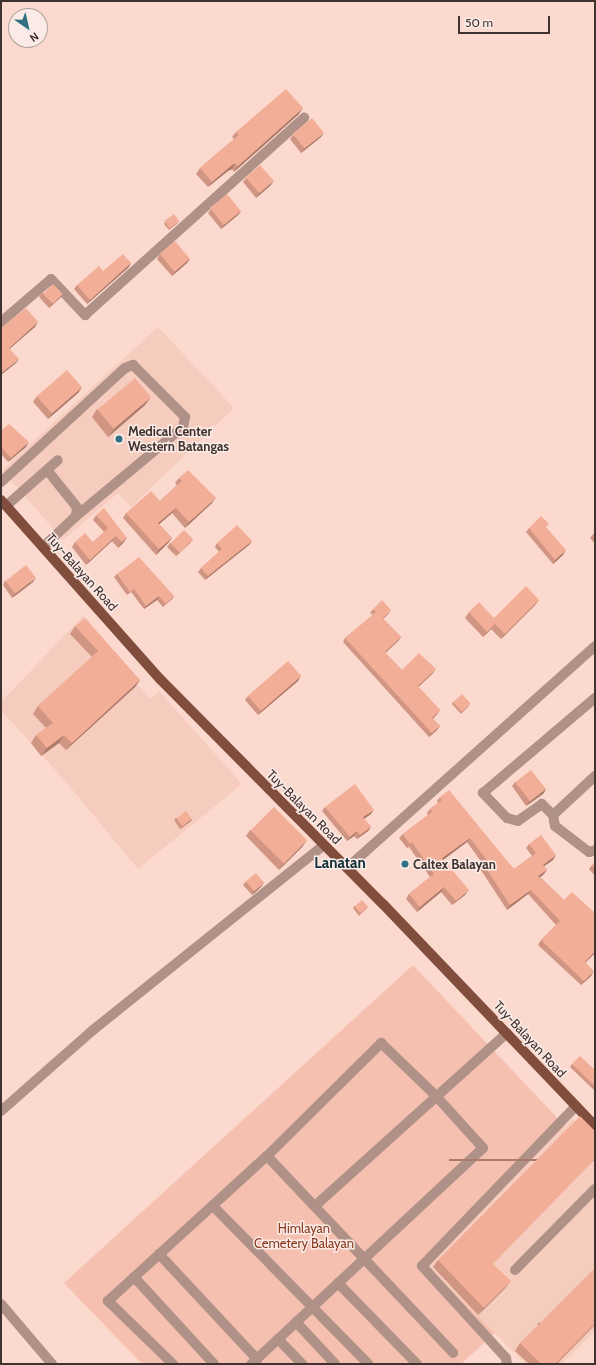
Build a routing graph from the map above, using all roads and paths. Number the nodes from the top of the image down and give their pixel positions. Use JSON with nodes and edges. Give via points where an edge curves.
{"nodes":[{"id":1,"x":304,"y":118,"type":"dead end"},
{"id":2,"x":1,"y":322,"type":"edge"},
{"id":3,"x":58,"y":460,"type":"dead end"},
{"id":4,"x":47,"y":470,"type":"junction"},
{"id":5,"x":1,"y":482,"type":"edge"},
{"id":6,"x":4,"y":503,"type":"edge"},
{"id":7,"x":75,"y":517,"type":"junction"},
{"id":8,"x":43,"y":547,"type":"junction"},
{"id":9,"x":595,"y":646,"type":"edge"},
{"id":10,"x":595,"y":698,"type":"edge"},
{"id":11,"x":595,"y":776,"type":"edge"},
{"id":12,"x":553,"y":815,"type":"junction"},
{"id":13,"x":323,"y":846,"type":"junction"},
{"id":14,"x":595,"y":850,"type":"edge"},
{"id":15,"x":347,"y":868,"type":"junction"},
{"id":16,"x":507,"y":1033,"type":"junction"},
{"id":17,"x":436,"y":1096,"type":"junction"},
{"id":18,"x":576,"y":1106,"type":"junction"},
{"id":19,"x":1,"y":1110,"type":"edge"},
{"id":20,"x":595,"y":1126,"type":"edge"},
{"id":21,"x":267,"y":1156,"type":"junction"},
{"id":22,"x":595,"y":1189,"type":"edge"},
{"id":23,"x":213,"y":1206,"type":"junction"},
{"id":24,"x":316,"y":1206,"type":"junction"},
{"id":25,"x":159,"y":1254,"type":"junction"},
{"id":26,"x":364,"y":1259,"type":"junction"},
{"id":27,"x":515,"y":1270,"type":"dead end"},
{"id":28,"x":134,"y":1277,"type":"junction"},
{"id":29,"x":338,"y":1283,"type":"junction"},
{"id":30,"x":1,"y":1304,"type":"edge"},
{"id":31,"x":311,"y":1308,"type":"junction"},
{"id":32,"x":296,"y":1322,"type":"junction"},
{"id":33,"x":278,"y":1339,"type":"junction"},
{"id":34,"x":453,"y":1353,"type":"dead end"},
{"id":35,"x":254,"y":1361,"type":"edge"},
{"id":36,"x":52,"y":1364,"type":"edge"},
{"id":37,"x":173,"y":1364,"type":"edge"},
{"id":38,"x":214,"y":1364,"type":"edge"},
{"id":39,"x":302,"y":1364,"type":"edge"},
{"id":40,"x":335,"y":1364,"type":"edge"},
{"id":41,"x":368,"y":1364,"type":"edge"},
{"id":42,"x":417,"y":1364,"type":"edge"},
{"id":43,"x":507,"y":1364,"type":"edge"}],
"edges":[{"from":1,"to":2,"type":"street","via":[[85,315],[51,279]]},
{"from":3,"to":4,"type":"street"},
{"from":4,"to":6,"type":"street"},
{"from":4,"to":7,"type":"street","via":[[76,506]]},
{"from":5,"to":7,"type":"street","via":[[125,368],[133,365],[182,412],[185,417],[183,427]]},
{"from":6,"to":8,"type":"main road","name":"Tuy-Balayan Road"},
{"from":7,"to":8,"type":"street"},
{"from":8,"to":13,"type":"main road","name":"Tuy-Balayan Road","via":[[160,679]]},
{"from":9,"to":15,"type":"street"},
{"from":10,"to":12,"type":"street","via":[[482,793],[507,818],[518,821],[542,804]]},
{"from":11,"to":12,"type":"street"},
{"from":12,"to":14,"type":"street","via":[[555,826],[589,852]]},
{"from":13,"to":15,"type":"main road","name":"Tuy-Balayan Road"},
{"from":13,"to":19,"type":"street","via":[[93,1030]]},
{"from":15,"to":16,"type":"main road","name":"Tuy-Balayan Road"},
{"from":16,"to":17,"type":"street"},
{"from":16,"to":18,"type":"main road","name":"Tuy-Balayan Road"},
{"from":17,"to":21,"type":"street","via":[[381,1043]]},
{"from":17,"to":24,"type":"street"},
{"from":17,"to":26,"type":"street","via":[[483,1148]]},
{"from":18,"to":20,"type":"main road","name":"Tuy-Balayan Road"},
{"from":18,"to":43,"type":"street","via":[[422,1266],[506,1358]]},
{"from":21,"to":23,"type":"street"},
{"from":21,"to":24,"type":"street"},
{"from":22,"to":27,"type":"street"},
{"from":23,"to":25,"type":"street"},
{"from":23,"to":31,"type":"street"},
{"from":24,"to":26,"type":"street"},
{"from":25,"to":28,"type":"street"},
{"from":25,"to":35,"type":"street"},
{"from":26,"to":29,"type":"street"},
{"from":26,"to":34,"type":"street"},
{"from":28,"to":37,"type":"street","via":[[108,1301]]},
{"from":28,"to":38,"type":"street"},
{"from":29,"to":31,"type":"street"},
{"from":29,"to":42,"type":"street"},
{"from":30,"to":36,"type":"street"},
{"from":31,"to":32,"type":"street"},
{"from":31,"to":41,"type":"street"},
{"from":32,"to":33,"type":"street"},
{"from":32,"to":40,"type":"street"},
{"from":33,"to":35,"type":"street"},
{"from":33,"to":39,"type":"street"}]}
